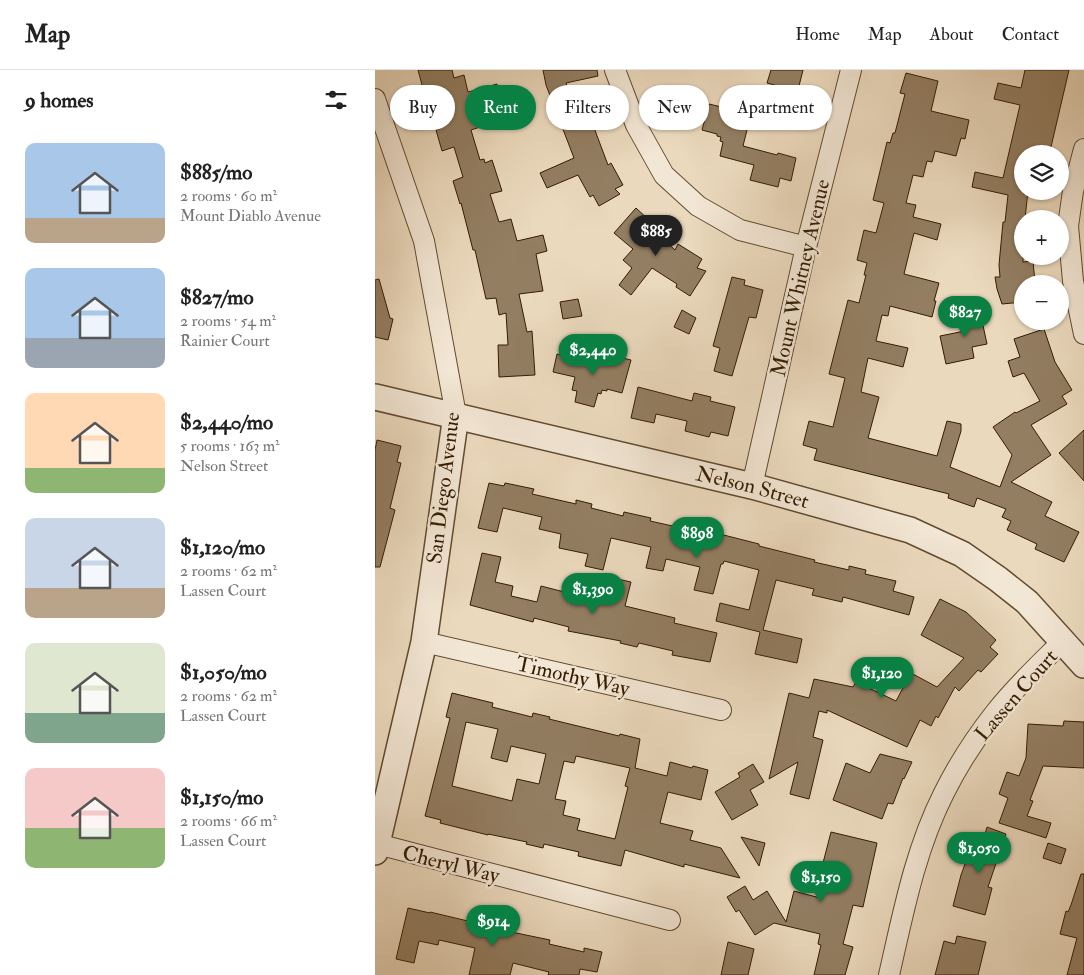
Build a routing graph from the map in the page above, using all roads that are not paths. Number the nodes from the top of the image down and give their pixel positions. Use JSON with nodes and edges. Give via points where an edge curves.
{"nodes":[{"id":1,"x":615,"y":70,"type":"edge"},
{"id":2,"x":851,"y":70,"type":"edge"},
{"id":3,"x":375,"y":99,"type":"edge"},
{"id":4,"x":1084,"y":149,"type":"edge"},
{"id":5,"x":806,"y":247,"type":"junction"},
{"id":6,"x":1084,"y":334,"type":"edge"},
{"id":7,"x":375,"y":397,"type":"edge"},
{"id":8,"x":456,"y":415,"type":"junction"},
{"id":9,"x":752,"y":486,"type":"junction"},
{"id":10,"x":1063,"y":641,"type":"junction"},
{"id":11,"x":424,"y":642,"type":"junction"},
{"id":12,"x":1084,"y":665,"type":"edge"},
{"id":13,"x":721,"y":710,"type":"dead end"},
{"id":14,"x":376,"y":848,"type":"edge"},
{"id":15,"x":670,"y":920,"type":"dead end"},
{"id":16,"x":889,"y":975,"type":"edge"}],
"edges":[{"from":1,"to":5,"type":"street","via":[[636,125],[664,175],[698,206],[741,230]]},
{"from":2,"to":5,"type":"street","name":"Mount Whitney Avenue"},
{"from":3,"to":8,"type":"street","name":"San Diego Avenue","via":[[424,241]]},
{"from":4,"to":6,"type":"street","via":[[1068,226],[1073,281]]},
{"from":5,"to":9,"type":"street","name":"Mount Whitney Avenue"},
{"from":7,"to":8,"type":"street","name":"Nelson Street"},
{"from":8,"to":9,"type":"street","name":"Nelson Street"},
{"from":8,"to":11,"type":"street","name":"San Diego Avenue"},
{"from":9,"to":10,"type":"street","name":"Nelson Street","via":[[910,530],[962,554],[1027,602]]},
{"from":10,"to":12,"type":"street","name":"Nelson Street"},
{"from":10,"to":16,"type":"street","name":"Lassen Court","via":[[996,712],[944,794],[909,888]]},
{"from":11,"to":13,"type":"street","name":"Timothy Way"},
{"from":11,"to":14,"type":"street","name":"San Diego Avenue"},
{"from":14,"to":15,"type":"street","name":"Cheryl Way"}]}
